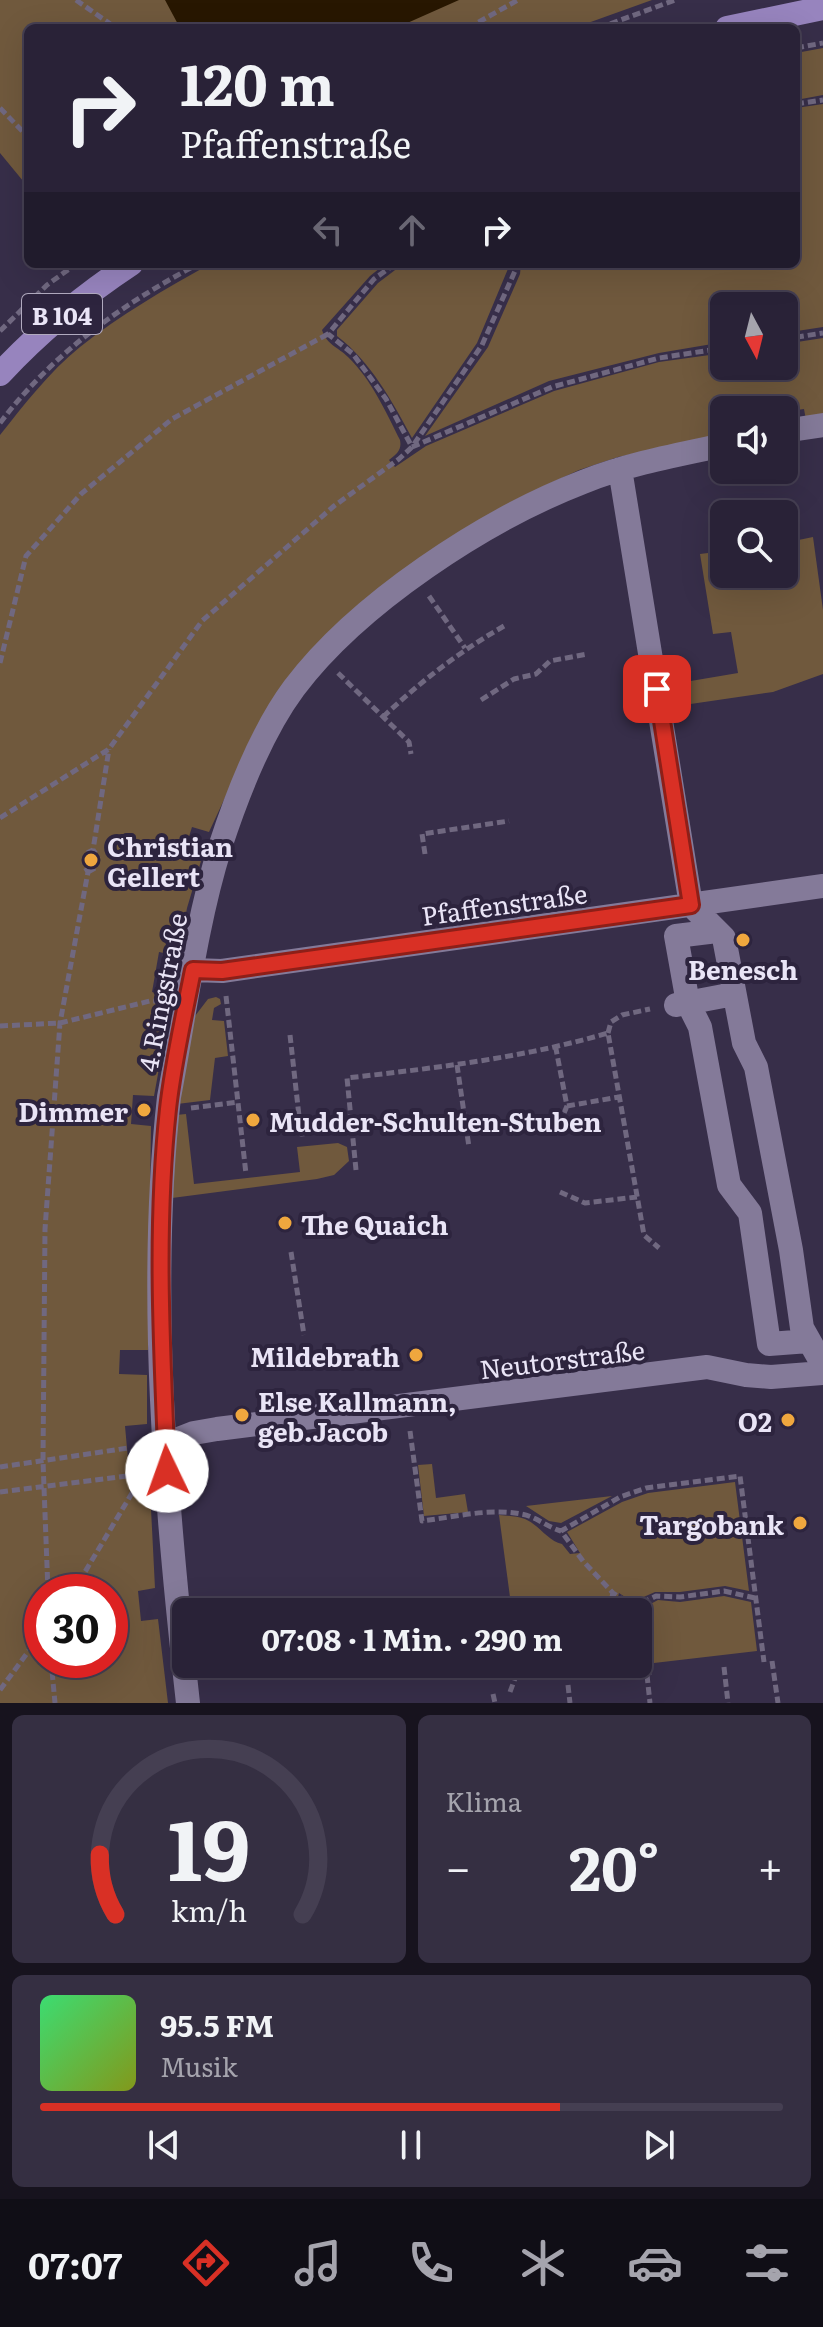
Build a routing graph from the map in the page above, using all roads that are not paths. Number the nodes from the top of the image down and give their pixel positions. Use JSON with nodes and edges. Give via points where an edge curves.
{"nodes":[{"id":1,"x":789,"y":0,"type":"edge"},
{"id":2,"x":823,"y":8,"type":"edge"},
{"id":3,"x":740,"y":24,"type":"edge"},
{"id":4,"x":746,"y":24,"type":"edge"},
{"id":5,"x":125,"y":268,"type":"edge"},
{"id":6,"x":0,"y":374,"type":"edge"},
{"id":7,"x":823,"y":425,"type":"edge"},
{"id":8,"x":798,"y":429,"type":"edge"},
{"id":9,"x":710,"y":448,"type":"edge"},
{"id":10,"x":620,"y":469,"type":"junction"},
{"id":11,"x":823,"y":886,"type":"edge"},
{"id":12,"x":691,"y":905,"type":"junction"},
{"id":13,"x":717,"y":931,"type":"junction"},
{"id":14,"x":193,"y":970,"type":"junction"},
{"id":15,"x":734,"y":994,"type":"junction"},
{"id":16,"x":682,"y":1004,"type":"junction"},
{"id":17,"x":787,"y":1231,"type":"junction"},
{"id":18,"x":755,"y":1238,"type":"junction"},
{"id":19,"x":809,"y":1341,"type":"junction"},
{"id":20,"x":823,"y":1365,"type":"edge"},
{"id":21,"x":823,"y":1373,"type":"edge"},
{"id":22,"x":166,"y":1444,"type":"junction"},
{"id":23,"x":188,"y":1703,"type":"edge"}],
"edges":[{"from":1,"to":3,"type":"main road"},
{"from":2,"to":4,"type":"main road"},
{"from":5,"to":6,"type":"main road","number":"B 104","via":[[81,297]]},
{"from":7,"to":8,"type":"street"},
{"from":9,"to":10,"type":"street","name":"4.Ringstraße"},
{"from":10,"to":12,"type":"street"},
{"from":10,"to":14,"type":"street","name":"4.Ringstraße","via":[[543,500],[414,576],[320,656],[273,723],[242,788],[220,847]]},
{"from":11,"to":12,"type":"street","name":"Pfaffenstraße"},
{"from":12,"to":13,"type":"street"},
{"from":12,"to":14,"type":"street","name":"Pfaffenstraße","via":[[222,971]]},
{"from":13,"to":15,"type":"street","via":[[724,938]]},
{"from":13,"to":16,"type":"street","via":[[676,936]]},
{"from":14,"to":22,"type":"street","name":"4.Ringstraße","via":[[168,1109],[161,1253]]},
{"from":15,"to":16,"type":"street"},
{"from":15,"to":17,"type":"street","via":[[744,1043],[756,1067]]},
{"from":16,"to":18,"type":"street","via":[[700,1027],[729,1185],[750,1213]]},
{"from":17,"to":18,"type":"street"},
{"from":17,"to":19,"type":"street","via":[[802,1328]]},
{"from":18,"to":19,"type":"street","via":[[769,1344]]},
{"from":19,"to":20,"type":"street"},
{"from":21,"to":22,"type":"street","name":"Neutorstraße","via":[[771,1377],[707,1367],[217,1429]]},
{"from":22,"to":23,"type":"street","name":"4.Ringstraße"}]}
